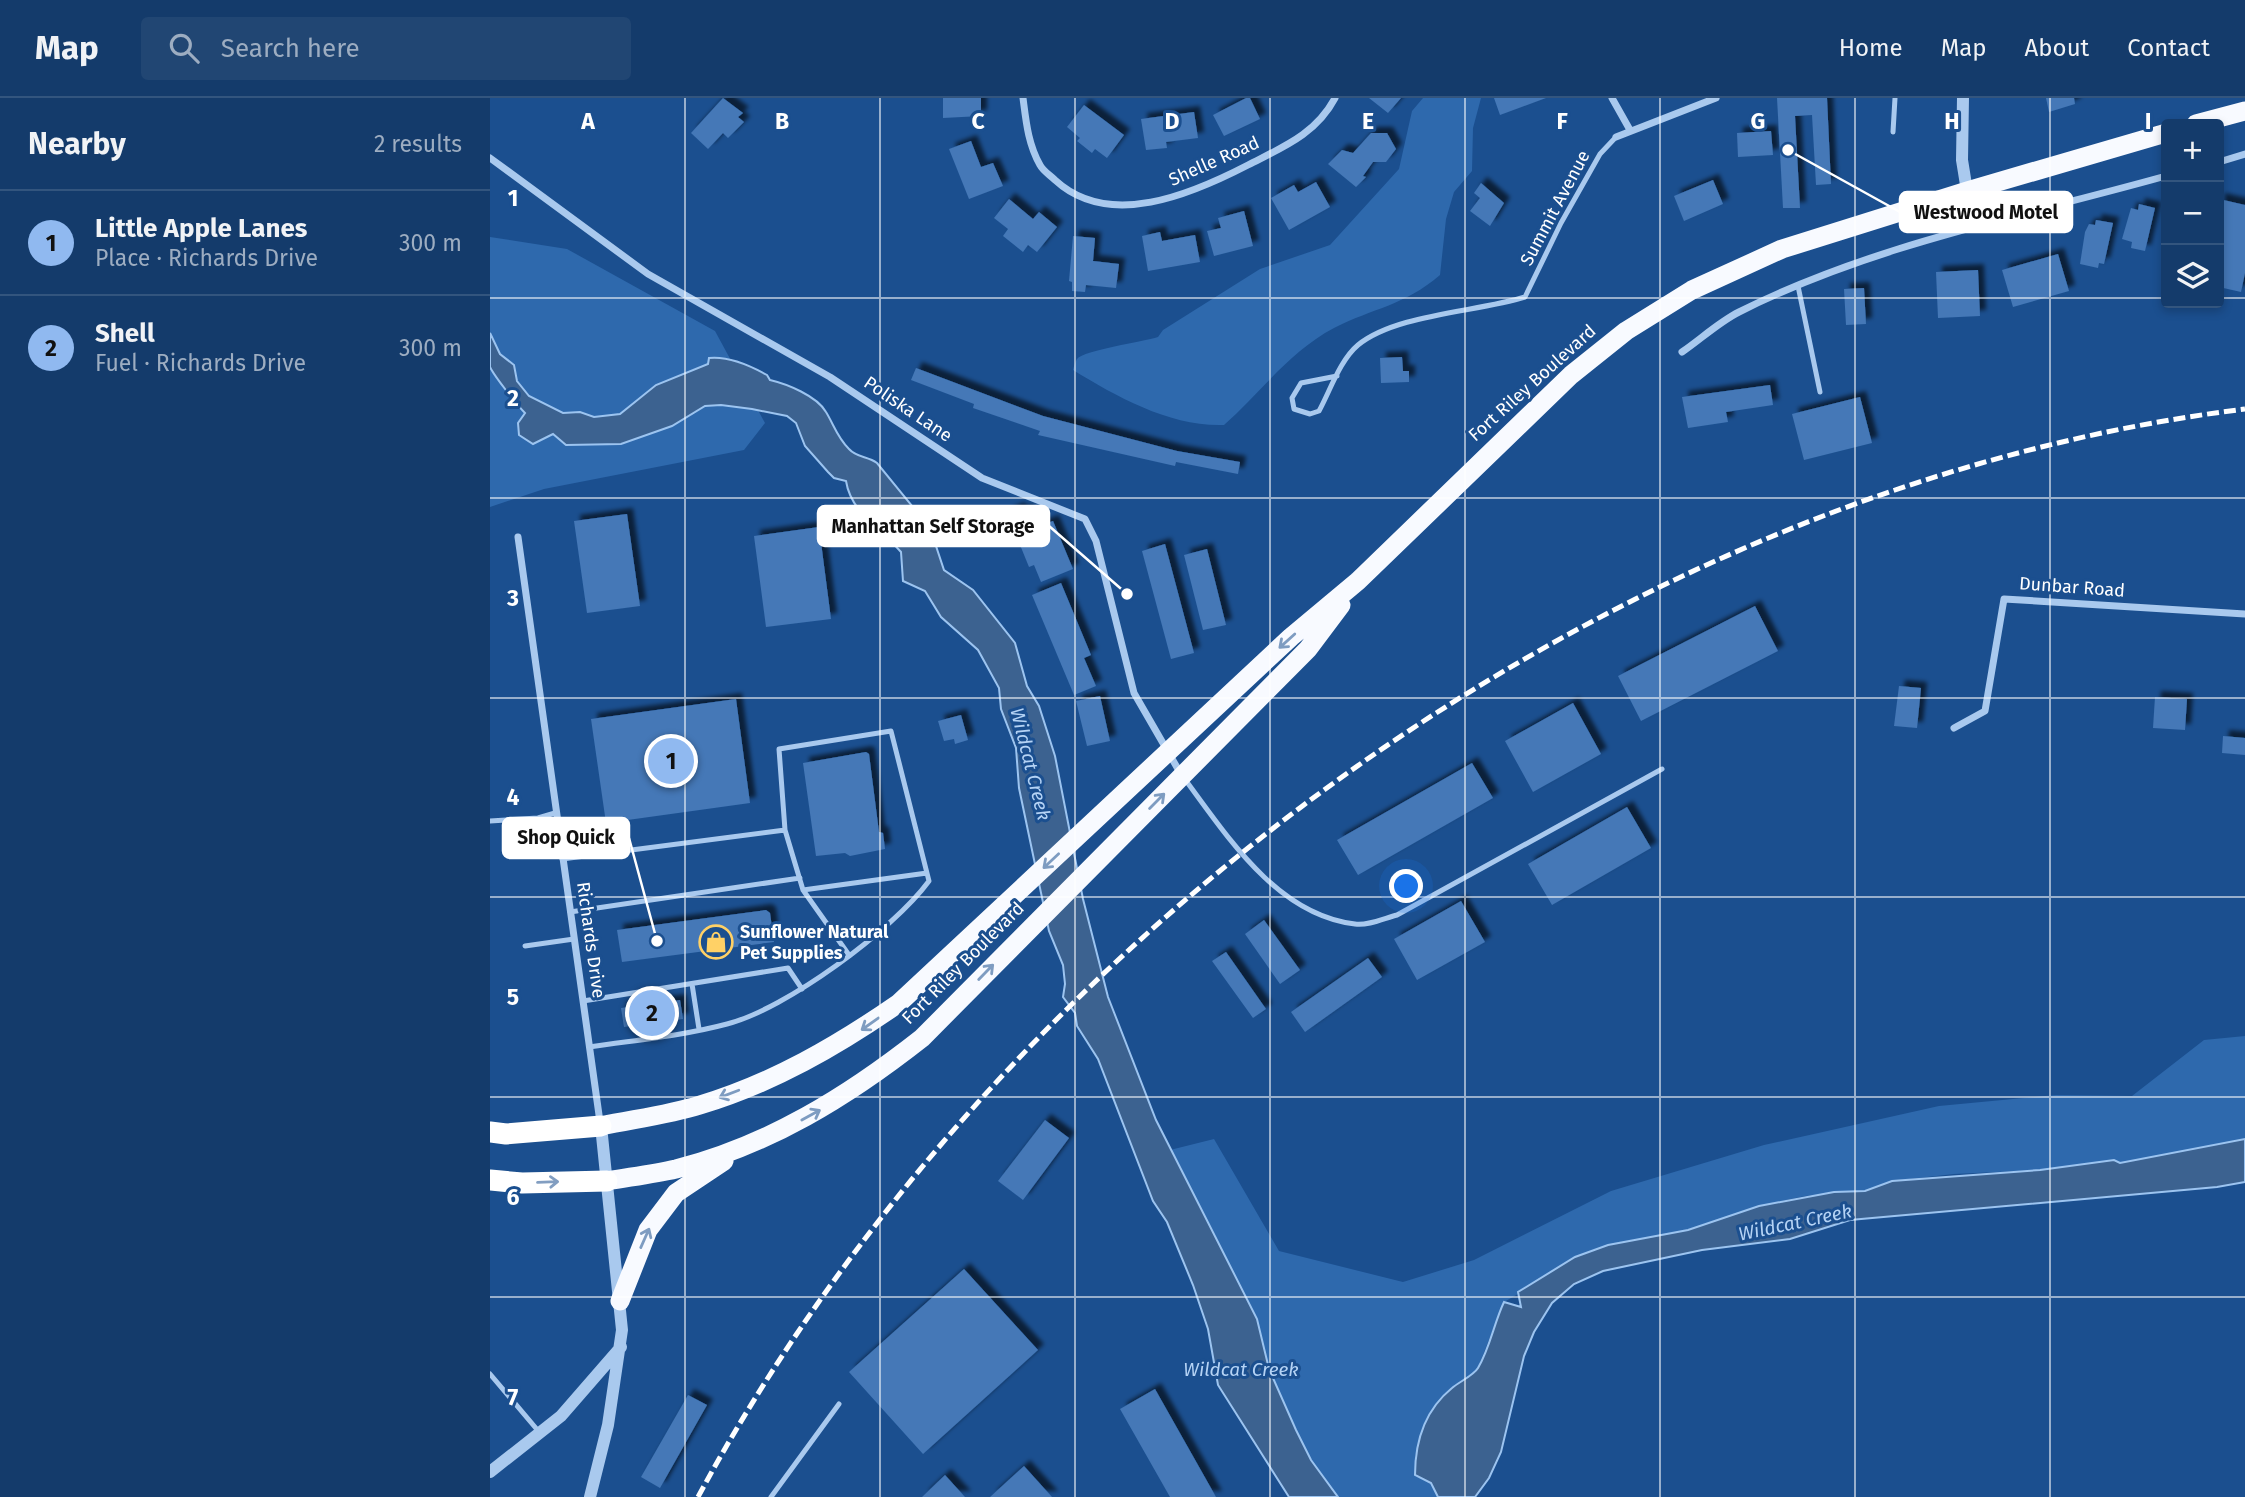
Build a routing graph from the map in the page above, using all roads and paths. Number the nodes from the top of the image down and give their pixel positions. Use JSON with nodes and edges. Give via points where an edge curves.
{"nodes":[{"id":1,"x":1023,"y":98,"type":"edge"},
{"id":2,"x":1335,"y":98,"type":"edge"},
{"id":3,"x":1612,"y":98,"type":"edge"},
{"id":4,"x":1716,"y":98,"type":"edge"},
{"id":5,"x":1895,"y":98,"type":"edge"},
{"id":6,"x":1962,"y":98,"type":"edge"},
{"id":7,"x":2245,"y":111,"type":"edge"},
{"id":8,"x":2215,"y":119,"type":"edge"},
{"id":9,"x":1630,"y":130,"type":"junction"},
{"id":10,"x":1893,"y":132,"type":"dead end"},
{"id":11,"x":2161,"y":134,"type":"edge"},
{"id":12,"x":1616,"y":137,"type":"joint"},
{"id":13,"x":2245,"y":154,"type":"edge"},
{"id":14,"x":490,"y":158,"type":"edge"},
{"id":15,"x":2224,"y":160,"type":"edge"},
{"id":16,"x":2161,"y":177,"type":"edge"},
{"id":17,"x":1966,"y":191,"type":"junction"},
{"id":18,"x":1798,"y":286,"type":"junction"},
{"id":19,"x":1682,"y":352,"type":"dead end"},
{"id":20,"x":1337,"y":376,"type":"junction"},
{"id":21,"x":1820,"y":392,"type":"dead end"},
{"id":22,"x":518,"y":537,"type":"dead end"},
{"id":23,"x":1358,"y":581,"type":"junction"},
{"id":24,"x":2245,"y":614,"type":"edge"},
{"id":25,"x":1954,"y":728,"type":"dead end"},
{"id":26,"x":1168,"y":752,"type":"junction"},
{"id":27,"x":1662,"y":769,"type":"dead end"},
{"id":28,"x":1182,"y":775,"type":"junction"},
{"id":29,"x":555,"y":813,"type":"junction"},
{"id":30,"x":490,"y":821,"type":"edge"},
{"id":31,"x":785,"y":830,"type":"junction"},
{"id":32,"x":562,"y":859,"type":"junction"},
{"id":33,"x":928,"y":873,"type":"junction"},
{"id":34,"x":800,"y":878,"type":"junction"},
{"id":35,"x":803,"y":890,"type":"junction"},
{"id":36,"x":570,"y":912,"type":"junction"},
{"id":37,"x":574,"y":939,"type":"junction"},
{"id":38,"x":525,"y":946,"type":"dead end"},
{"id":39,"x":849,"y":955,"type":"junction"},
{"id":40,"x":692,"y":984,"type":"junction"},
{"id":41,"x":802,"y":989,"type":"junction"},
{"id":42,"x":583,"y":1001,"type":"junction"},
{"id":43,"x":699,"y":1029,"type":"junction"},
{"id":44,"x":589,"y":1047,"type":"junction"},
{"id":45,"x":601,"y":1126,"type":"junction"},
{"id":46,"x":490,"y":1132,"type":"edge"},
{"id":47,"x":749,"y":1145,"type":"junction"},
{"id":48,"x":490,"y":1180,"type":"edge"},
{"id":49,"x":607,"y":1181,"type":"junction"},
{"id":50,"x":620,"y":1301,"type":"junction"},
{"id":51,"x":621,"y":1347,"type":"junction"},
{"id":52,"x":490,"y":1374,"type":"edge"},
{"id":53,"x":839,"y":1404,"type":"dead end"},
{"id":54,"x":540,"y":1433,"type":"junction"},
{"id":55,"x":490,"y":1472,"type":"edge"},
{"id":56,"x":590,"y":1497,"type":"edge"},
{"id":57,"x":771,"y":1497,"type":"edge"}],
"edges":[{"from":1,"to":2,"type":"street","name":"Shelle Road","via":[[1027,132],[1040,167],[1066,191],[1103,205],[1170,199],[1223,177],[1299,139],[1320,122]]},
{"from":3,"to":9,"type":"street"},
{"from":4,"to":9,"type":"street"},
{"from":5,"to":10,"type":"lane"},
{"from":6,"to":17,"type":"street"},
{"from":7,"to":8,"type":"highway"},
{"from":9,"to":12,"type":"street"},
{"from":11,"to":17,"type":"highway","name":"Fort Riley Boulevard"},
{"from":12,"to":20,"type":"lane","name":"Summit Avenue","via":[[1600,154],[1560,223],[1525,297],[1376,335],[1357,346]]},
{"from":13,"to":15,"type":"street"},
{"from":14,"to":26,"type":"street","name":"Poliska Lane","via":[[648,274],[830,377],[982,478],[1085,519],[1097,541],[1134,693]]},
{"from":16,"to":18,"type":"street","via":[[1878,256]]},
{"from":17,"to":23,"type":"highway","name":"Fort Riley Boulevard","via":[[1757,259],[1692,290],[1626,331],[1571,375]]},
{"from":18,"to":19,"type":"street","via":[[1737,313]]},
{"from":18,"to":21,"type":"lane"},
{"from":20,"to":20,"type":"lane","via":[[1320,411],[1310,414],[1294,409],[1292,398],[1301,383]]},
{"from":22,"to":29,"type":"street","name":"Richards Drive"},
{"from":23,"to":26,"type":"highway","name":"Fort Riley Boulevard","one_way":true},
{"from":23,"to":28,"type":"highway","name":"Fort Riley Boulevard","via":[[1308,649]]},
{"from":24,"to":25,"type":"street","name":"Dunbar Road","via":[[2004,599],[1985,711]]},
{"from":26,"to":28,"type":"street","name":"Poliska Lane"},
{"from":26,"to":45,"type":"highway","name":"Fort Riley Boulevard","one_way":true,"via":[[899,1003],[849,1037],[793,1069],[700,1105]]},
{"from":27,"to":28,"type":"lane","via":[[1397,915],[1358,925],[1313,915],[1270,882],[1241,853]]},
{"from":47,"to":28,"type":"highway","name":"Fort Riley Boulevard","one_way":true,"via":[[810,1116],[875,1075],[922,1038]]},
{"from":29,"to":30,"type":"lane"},
{"from":29,"to":32,"type":"street","name":"Richards Drive"},
{"from":31,"to":32,"type":"lane"},
{"from":31,"to":33,"type":"lane","via":[[779,749],[891,731]]},
{"from":31,"to":34,"type":"lane"},
{"from":32,"to":36,"type":"street","name":"Richards Drive"},
{"from":33,"to":35,"type":"lane"},
{"from":33,"to":39,"type":"lane","via":[[929,881],[915,901]]},
{"from":34,"to":35,"type":"lane"},
{"from":34,"to":36,"type":"lane"},
{"from":35,"to":39,"type":"lane"},
{"from":36,"to":37,"type":"street","name":"Richards Drive"},
{"from":37,"to":38,"type":"lane"},
{"from":37,"to":42,"type":"street","name":"Richards Drive"},
{"from":39,"to":41,"type":"lane"},
{"from":40,"to":41,"type":"lane","via":[[788,968]]},
{"from":40,"to":42,"type":"lane"},
{"from":40,"to":43,"type":"lane"},
{"from":41,"to":43,"type":"lane","via":[[729,1024]]},
{"from":42,"to":44,"type":"street","name":"Richards Drive"},
{"from":43,"to":44,"type":"lane"},
{"from":44,"to":45,"type":"street","name":"Richards Drive"},
{"from":45,"to":46,"type":"highway","name":"Fort Riley Boulevard"},
{"from":45,"to":49,"type":"street","name":"Richards Drive"},
{"from":47,"to":49,"type":"highway","name":"Fort Riley Boulevard","via":[[676,1169]]},
{"from":50,"to":47,"type":"highway","one_way":true,"via":[[648,1230],[676,1194]]},
{"from":48,"to":49,"type":"highway","name":"Fort Riley Boulevard","one_way":true},
{"from":49,"to":50,"type":"street","name":"Richards Drive"},
{"from":50,"to":51,"type":"street","name":"Richards Drive"},
{"from":51,"to":54,"type":"street","via":[[561,1416]]},
{"from":51,"to":56,"type":"street","name":"Richards Drive"},
{"from":52,"to":54,"type":"lane"},
{"from":53,"to":57,"type":"lane"},
{"from":54,"to":55,"type":"street"}]}
